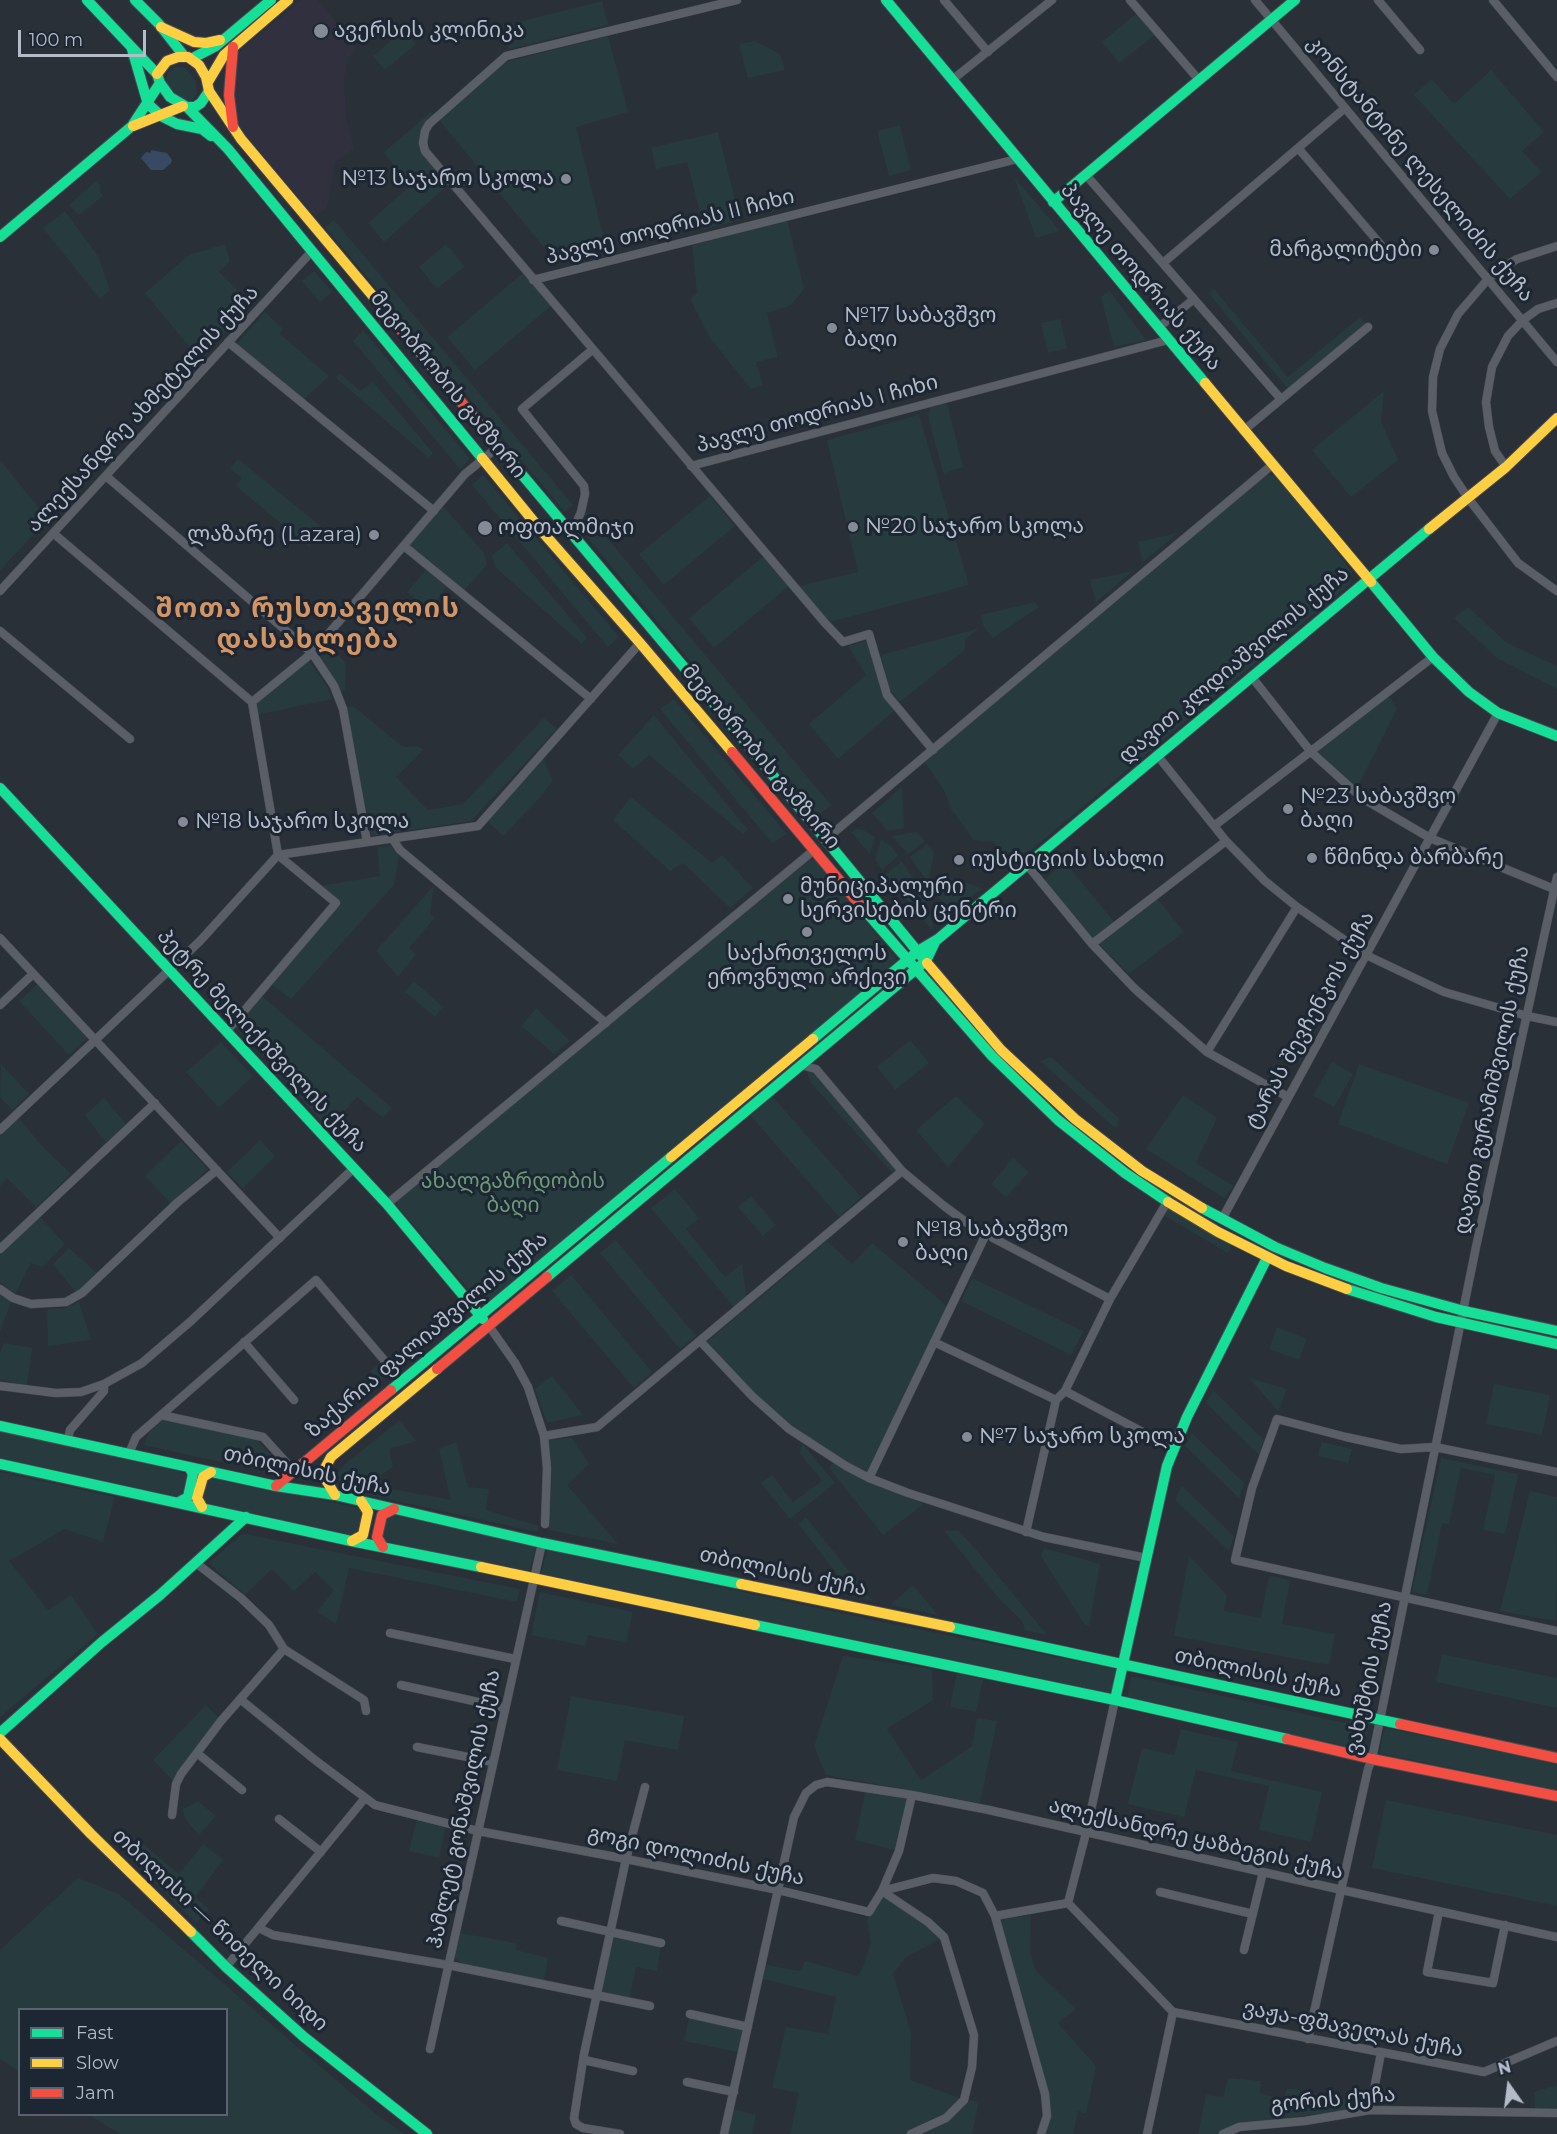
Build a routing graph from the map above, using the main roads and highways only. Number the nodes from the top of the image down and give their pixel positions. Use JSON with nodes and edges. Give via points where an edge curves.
{"nodes":[{"id":1,"x":87,"y":0,"type":"edge"},
{"id":2,"x":135,"y":0,"type":"edge"},
{"id":3,"x":271,"y":0,"type":"edge"},
{"id":4,"x":288,"y":0,"type":"edge"},
{"id":5,"x":886,"y":0,"type":"edge"},
{"id":6,"x":1295,"y":0,"type":"edge"},
{"id":7,"x":161,"y":27,"type":"junction"},
{"id":8,"x":230,"y":42,"type":"junction"},
{"id":9,"x":132,"y":49,"type":"junction"},
{"id":10,"x":187,"y":58,"type":"junction"},
{"id":11,"x":158,"y":79,"type":"junction"},
{"id":12,"x":208,"y":86,"type":"junction"},
{"id":13,"x":148,"y":104,"type":"junction"},
{"id":14,"x":185,"y":107,"type":"junction"},
{"id":15,"x":160,"y":116,"type":"junction"},
{"id":16,"x":132,"y":126,"type":"junction"},
{"id":17,"x":233,"y":129,"type":"junction"},
{"id":18,"x":228,"y":149,"type":"junction"},
{"id":19,"x":1053,"y":202,"type":"junction"},
{"id":20,"x":0,"y":237,"type":"edge"},
{"id":21,"x":1557,"y":418,"type":"edge"},
{"id":22,"x":1366,"y":579,"type":"junction"},
{"id":23,"x":1557,"y":736,"type":"edge"},
{"id":24,"x":0,"y":788,"type":"edge"},
{"id":25,"x":935,"y":942,"type":"junction"},
{"id":26,"x":918,"y":951,"type":"junction"},
{"id":27,"x":907,"y":961,"type":"junction"},
{"id":28,"x":926,"y":961,"type":"junction"},
{"id":29,"x":915,"y":970,"type":"junction"},
{"id":30,"x":696,"y":1136,"type":"junction"},
{"id":31,"x":704,"y":1147,"type":"junction"},
{"id":32,"x":1267,"y":1258,"type":"junction"},
{"id":33,"x":480,"y":1316,"type":"junction"},
{"id":34,"x":489,"y":1326,"type":"junction"},
{"id":35,"x":1557,"y":1331,"type":"edge"},
{"id":36,"x":1557,"y":1344,"type":"edge"},
{"id":37,"x":0,"y":1426,"type":"edge"},
{"id":38,"x":0,"y":1464,"type":"edge"},
{"id":39,"x":189,"y":1467,"type":"junction"},
{"id":40,"x":212,"y":1472,"type":"junction"},
{"id":41,"x":276,"y":1486,"type":"junction"},
{"id":42,"x":334,"y":1495,"type":"junction"},
{"id":43,"x":179,"y":1502,"type":"junction"},
{"id":44,"x":362,"y":1502,"type":"junction"},
{"id":45,"x":202,"y":1507,"type":"junction"},
{"id":46,"x":394,"y":1509,"type":"junction"},
{"id":47,"x":246,"y":1517,"type":"junction"},
{"id":48,"x":351,"y":1541,"type":"junction"},
{"id":49,"x":383,"y":1547,"type":"junction"},
{"id":50,"x":1123,"y":1663,"type":"junction"},
{"id":51,"x":1115,"y":1700,"type":"junction"},
{"id":52,"x":0,"y":1733,"type":"edge"},
{"id":53,"x":0,"y":1739,"type":"edge"},
{"id":54,"x":1557,"y":1758,"type":"edge"},
{"id":55,"x":1557,"y":1796,"type":"edge"},
{"id":56,"x":427,"y":2134,"type":"edge"}],
"edges":[{"from":1,"to":9,"type":"main road"},
{"from":2,"to":7,"type":"main road"},
{"from":3,"to":8,"type":"main road"},
{"from":4,"to":8,"type":"main road"},
{"from":5,"to":19,"type":"main road","name":"პავლე თოდრიას ქუჩა"},
{"from":6,"to":19,"type":"main road"},
{"from":7,"to":8,"type":"main road","via":[[194,42]]},
{"from":7,"to":10,"type":"main road"},
{"from":8,"to":10,"type":"main road"},
{"from":8,"to":12,"type":"main road"},
{"from":8,"to":17,"type":"main road"},
{"from":9,"to":11,"type":"main road"},
{"from":9,"to":13,"type":"main road"},
{"from":10,"to":11,"type":"main road","via":[[167,61]]},
{"from":10,"to":12,"type":"main road","via":[[204,71]]},
{"from":11,"to":13,"type":"main road"},
{"from":11,"to":14,"type":"main road","via":[[170,97]]},
{"from":12,"to":14,"type":"main road","via":[[201,103]]},
{"from":12,"to":17,"type":"main road","name":"მეგობრობის გამზირი"},
{"from":13,"to":15,"type":"main road"},
{"from":13,"to":16,"type":"main road"},
{"from":14,"to":15,"type":"main road"},
{"from":14,"to":18,"type":"main road"},
{"from":15,"to":16,"type":"main road"},
{"from":15,"to":18,"type":"main road","via":[[202,129]]},
{"from":16,"to":20,"type":"main road"},
{"from":17,"to":26,"type":"main road","name":"მეგობრობის გამზირი"},
{"from":18,"to":27,"type":"main road","name":"მეგობრობის გამზირი","via":[[539,528]]},
{"from":19,"to":22,"type":"main road","name":"პავლე თოდრიას ქუჩა"},
{"from":21,"to":22,"type":"main road","name":"დავით კლდიაშვილის ქუჩა","via":[[1506,467]]},
{"from":22,"to":23,"type":"main road","name":"პავლე თოდრიას ქუჩა","via":[[1433,657],[1469,692],[1498,713]]},
{"from":22,"to":25,"type":"main road","name":"დავით კლდიაშვილის ქუჩა"},
{"from":24,"to":33,"type":"main road","name":"პეტრე მელიქიშვილის ქუჩა","via":[[387,1204]]},
{"from":25,"to":26,"type":"main road","name":"დავით კლდიაშვილის ქუჩა"},
{"from":25,"to":28,"type":"main road","name":"დავით კლდიაშვილის ქუჩა"},
{"from":26,"to":27,"type":"main road","name":"დავით კლდიაშვილის ქუჩა"},
{"from":26,"to":28,"type":"main road","name":"მეგობრობის გამზირი"},
{"from":27,"to":29,"type":"main road","name":"მეგობრობის გამზირი"},
{"from":27,"to":30,"type":"main road","name":"ზაქარია ფალიაშვილის ქუჩა"},
{"from":28,"to":29,"type":"main road","name":"ზაქარია ფალიაშვილის ქუჩა"},
{"from":28,"to":35,"type":"main road","name":"მეგობრობის გამზირი","via":[[1000,1050],[1043,1091],[1126,1160],[1222,1219],[1275,1247],[1381,1288]]},
{"from":29,"to":31,"type":"main road","name":"ზაქარია ფალიაშვილის ქუჩა"},
{"from":29,"to":32,"type":"main road","name":"მეგობრობის გამზირი","via":[[992,1056],[1058,1120],[1167,1202]]},
{"from":30,"to":31,"type":"main road"},
{"from":30,"to":33,"type":"main road","name":"ზაქარია ფალიაშვილის ქუჩა"},
{"from":31,"to":34,"type":"main road","name":"ზაქარია ფალიაშვილის ქუჩა"},
{"from":32,"to":36,"type":"main road","name":"მეგობრობის გამზირი","via":[[1368,1297],[1462,1324]]},
{"from":32,"to":50,"type":"main road","via":[[1173,1448]]},
{"from":33,"to":34,"type":"main road","name":"პეტრე მელიქიშვილის ქუჩა"},
{"from":33,"to":41,"type":"main road","name":"ზაქარია ფალიაშვილის ქუჩა"},
{"from":34,"to":42,"type":"main road","name":"ზაქარია ფალიაშვილის ქუჩა","via":[[331,1457],[324,1470]]},
{"from":37,"to":39,"type":"main road","name":"თბილისის ქუჩა"},
{"from":38,"to":43,"type":"main road"},
{"from":39,"to":40,"type":"main road","name":"თბილისის ქუჩა"},
{"from":39,"to":43,"type":"main road","via":[[193,1474],[188,1497]]},
{"from":40,"to":41,"type":"main road","name":"თბილისის ქუჩა"},
{"from":40,"to":45,"type":"main road","via":[[203,1477],[197,1498]]},
{"from":41,"to":42,"type":"main road","name":"თბილისის ქუჩა"},
{"from":42,"to":44,"type":"main road","name":"თბილისის ქუჩა"},
{"from":43,"to":45,"type":"main road"},
{"from":44,"to":46,"type":"main road","name":"თბილისის ქუჩა"},
{"from":44,"to":48,"type":"main road","via":[[368,1512],[363,1535]]},
{"from":45,"to":47,"type":"main road"},
{"from":46,"to":49,"type":"main road","via":[[382,1515],[376,1537]]},
{"from":46,"to":50,"type":"main road","name":"თბილისის ქუჩა"},
{"from":47,"to":48,"type":"main road"},
{"from":47,"to":52,"type":"main road"},
{"from":48,"to":49,"type":"main road"},
{"from":49,"to":51,"type":"main road"},
{"from":50,"to":51,"type":"main road"},
{"from":50,"to":54,"type":"main road","name":"თბილისის ქუჩა"},
{"from":51,"to":55,"type":"main road","via":[[1372,1759]]},
{"from":53,"to":56,"type":"main road","name":"თბილისი — წითელი ხიდი","via":[[226,1967],[304,2037]]}]}
